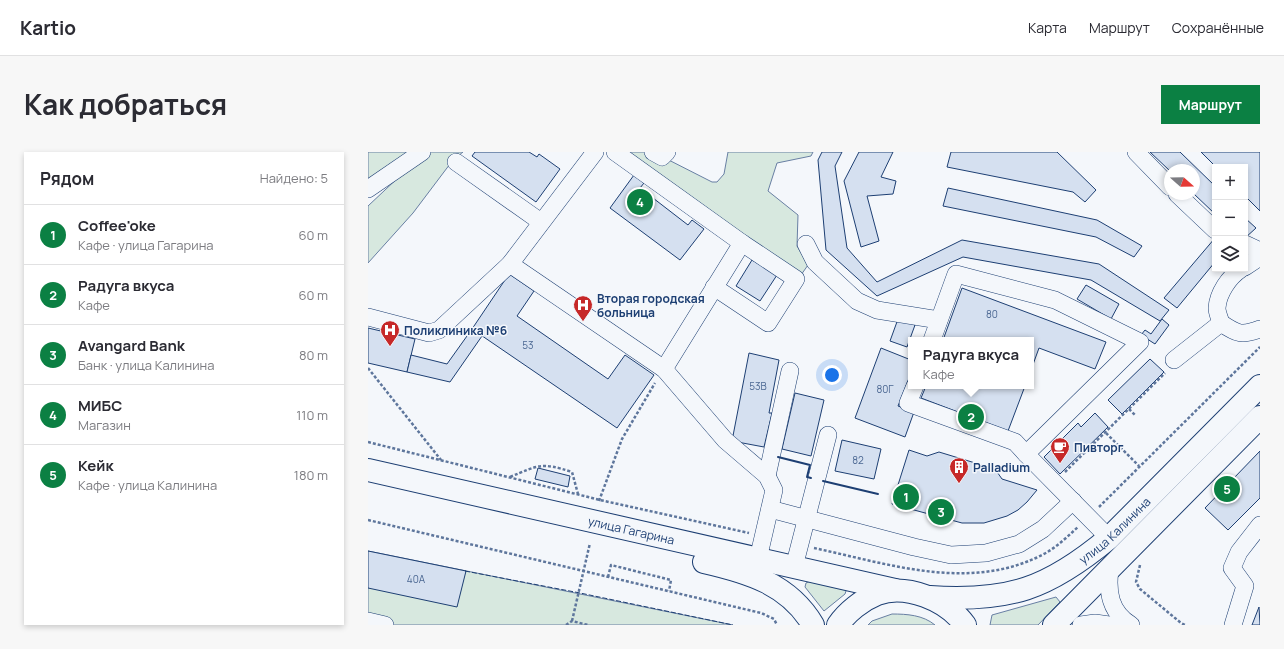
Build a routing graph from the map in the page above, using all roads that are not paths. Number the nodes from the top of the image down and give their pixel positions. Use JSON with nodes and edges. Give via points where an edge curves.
{"nodes":[{"id":1,"x":422,"y":152,"type":"edge"},
{"id":2,"x":595,"y":152,"type":"edge"},
{"id":3,"x":615,"y":152,"type":"edge"},
{"id":4,"x":653,"y":152,"type":"edge"},
{"id":5,"x":667,"y":152,"type":"edge"},
{"id":6,"x":1136,"y":152,"type":"edge"},
{"id":7,"x":456,"y":162,"type":"dead end"},
{"id":8,"x":1164,"y":181,"type":"edge"},
{"id":9,"x":368,"y":189,"type":"edge"},
{"id":10,"x":1183,"y":200,"type":"edge"},
{"id":11,"x":541,"y":222,"type":"junction"},
{"id":12,"x":1212,"y":229,"type":"edge"},
{"id":13,"x":742,"y":243,"type":"junction"},
{"id":14,"x":806,"y":244,"type":"dead end"},
{"id":15,"x":1248,"y":245,"type":"edge"},
{"id":16,"x":1260,"y":251,"type":"edge"},
{"id":17,"x":1260,"y":257,"type":"edge"},
{"id":18,"x":510,"y":264,"type":"junction"},
{"id":19,"x":1248,"y":265,"type":"edge"},
{"id":20,"x":1236,"y":272,"type":"edge"},
{"id":21,"x":714,"y":287,"type":"junction"},
{"id":22,"x":368,"y":317,"type":"edge"},
{"id":23,"x":939,"y":320,"type":"junction"},
{"id":24,"x":1221,"y":323,"type":"junction"},
{"id":25,"x":1260,"y":328,"type":"edge"},
{"id":26,"x":933,"y":337,"type":"edge"},
{"id":27,"x":1170,"y":366,"type":"road end"},
{"id":28,"x":664,"y":369,"type":"junction"},
{"id":29,"x":790,"y":371,"type":"dead end"},
{"id":30,"x":1260,"y":386,"type":"edge"},
{"id":31,"x":913,"y":389,"type":"edge"},
{"id":32,"x":1260,"y":417,"type":"edge"},
{"id":33,"x":828,"y":435,"type":"dead end"},
{"id":34,"x":1026,"y":454,"type":"junction"},
{"id":35,"x":368,"y":470,"type":"edge"},
{"id":36,"x":767,"y":476,"type":"junction"},
{"id":37,"x":368,"y":484,"type":"edge"},
{"id":38,"x":1073,"y":501,"type":"junction"},
{"id":39,"x":770,"y":509,"type":"junction"},
{"id":40,"x":806,"y":519,"type":"junction"},
{"id":41,"x":1260,"y":525,"type":"edge"},
{"id":42,"x":1109,"y":538,"type":"junction"},
{"id":43,"x":758,"y":559,"type":"junction"},
{"id":44,"x":794,"y":567,"type":"junction"},
{"id":45,"x":1110,"y":568,"type":"junction"},
{"id":46,"x":1253,"y":589,"type":"edge"},
{"id":47,"x":895,"y":590,"type":"junction"},
{"id":48,"x":930,"y":597,"type":"junction"},
{"id":49,"x":368,"y":621,"type":"edge"},
{"id":50,"x":385,"y":625,"type":"edge"},
{"id":51,"x":813,"y":625,"type":"edge"},
{"id":52,"x":838,"y":625,"type":"edge"},
{"id":53,"x":965,"y":625,"type":"edge"},
{"id":54,"x":1054,"y":625,"type":"edge"},
{"id":55,"x":1081,"y":625,"type":"edge"},
{"id":56,"x":1109,"y":625,"type":"edge"},
{"id":57,"x":1131,"y":625,"type":"edge"},
{"id":58,"x":1233,"y":625,"type":"edge"}],
"edges":[{"from":1,"to":9,"type":"street"},
{"from":2,"to":11,"type":"street"},
{"from":3,"to":13,"type":"street"},
{"from":4,"to":5,"type":"street","via":[[662,157]]},
{"from":6,"to":8,"type":"street"},
{"from":7,"to":11,"type":"street"},
{"from":10,"to":12,"type":"street"},
{"from":11,"to":18,"type":"street"},
{"from":13,"to":21,"type":"street"},
{"from":13,"to":21,"type":"street","via":[[796,279],[768,323]]},
{"from":14,"to":23,"type":"street","via":[[815,262],[858,301],[877,310]]},
{"from":15,"to":16,"type":"street"},
{"from":17,"to":19,"type":"street"},
{"from":18,"to":22,"type":"street","via":[[439,330],[429,333]]},
{"from":18,"to":28,"type":"street"},
{"from":20,"to":24,"type":"street","via":[[1221,294],[1217,309]]},
{"from":21,"to":28,"type":"street"},
{"from":23,"to":26,"type":"street"},
{"from":23,"to":34,"type":"street","via":[[956,274],[1055,300],[1140,342]]},
{"from":24,"to":25,"type":"street","via":[[1235,332],[1248,334]]},
{"from":24,"to":27,"type":"street"},
{"from":28,"to":36,"type":"street","via":[[725,440]]},
{"from":29,"to":36,"type":"street"},
{"from":30,"to":42,"type":"main road","name":"улица Калинина"},
{"from":31,"to":34,"type":"street","via":[[908,403],[1015,442]]},
{"from":32,"to":45,"type":"main road","name":"улица Калинина"},
{"from":33,"to":40,"type":"street"},
{"from":34,"to":38,"type":"street"},
{"from":35,"to":43,"type":"main road","name":"улица Гагарина"},
{"from":36,"to":39,"type":"street","via":[[774,490]]},
{"from":37,"to":51,"type":"main road","name":"улица Гагарина","via":[[723,566],[758,577],[780,588],[794,600]]},
{"from":38,"to":40,"type":"street","via":[[1043,529],[1020,544],[986,553],[951,555]]},
{"from":38,"to":42,"type":"street"},
{"from":39,"to":40,"type":"street"},
{"from":39,"to":43,"type":"street"},
{"from":40,"to":44,"type":"street"},
{"from":41,"to":46,"type":"street","via":[[1239,552],[1232,568]]},
{"from":42,"to":48,"type":"main road","name":"улица Калинина","via":[[1082,561],[1029,588],[987,598]]},
{"from":43,"to":44,"type":"main road","name":"улица Гагарина"},
{"from":44,"to":47,"type":"main road","name":"улица Гагарина"},
{"from":45,"to":54,"type":"main road","name":"улица Калинина"},
{"from":45,"to":57,"type":"street","via":[[1108,583],[1113,606]]},
{"from":46,"to":58,"type":"street"},
{"from":47,"to":48,"type":"main road","name":"улица Гагарина"},
{"from":47,"to":52,"type":"main road","via":[[877,594],[860,604]]},
{"from":48,"to":53,"type":"main road","via":[[948,607]]},
{"from":49,"to":50,"type":"street"},
{"from":55,"to":56,"type":"street","via":[[1095,622]]}]}
